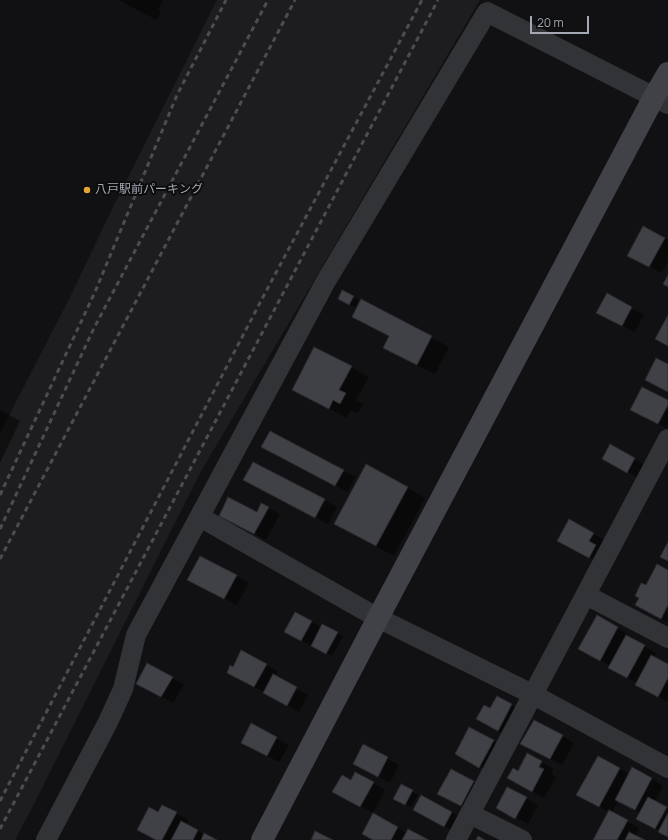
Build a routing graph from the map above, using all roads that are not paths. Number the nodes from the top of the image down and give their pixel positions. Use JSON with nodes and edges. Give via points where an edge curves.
{"nodes":[{"id":1,"x":668,"y":73,"type":"edge"},
{"id":2,"x":661,"y":100,"type":"edge"},
{"id":3,"x":668,"y":439,"type":"edge"},
{"id":4,"x":200,"y":517,"type":"junction"},
{"id":5,"x":586,"y":595,"type":"junction"},
{"id":6,"x":378,"y":618,"type":"junction"},
{"id":7,"x":668,"y":638,"type":"edge"},
{"id":8,"x":532,"y":694,"type":"junction"},
{"id":9,"x":668,"y":768,"type":"edge"},
{"id":10,"x":470,"y":814,"type":"junction"},
{"id":11,"x":46,"y":840,"type":"edge"},
{"id":12,"x":262,"y":840,"type":"edge"},
{"id":13,"x":456,"y":840,"type":"edge"},
{"id":14,"x":522,"y":840,"type":"edge"}],
"edges":[{"from":1,"to":2,"type":"street"},
{"from":2,"to":4,"type":"street","via":[[488,12],[326,281]]},
{"from":2,"to":6,"type":"street"},
{"from":3,"to":5,"type":"street"},
{"from":4,"to":6,"type":"street"},
{"from":4,"to":11,"type":"street","via":[[136,635],[123,689]]},
{"from":5,"to":7,"type":"street"},
{"from":5,"to":8,"type":"street"},
{"from":6,"to":8,"type":"street"},
{"from":6,"to":12,"type":"street"},
{"from":8,"to":9,"type":"street"},
{"from":8,"to":10,"type":"street"},
{"from":10,"to":13,"type":"street"},
{"from":10,"to":14,"type":"street"}]}
